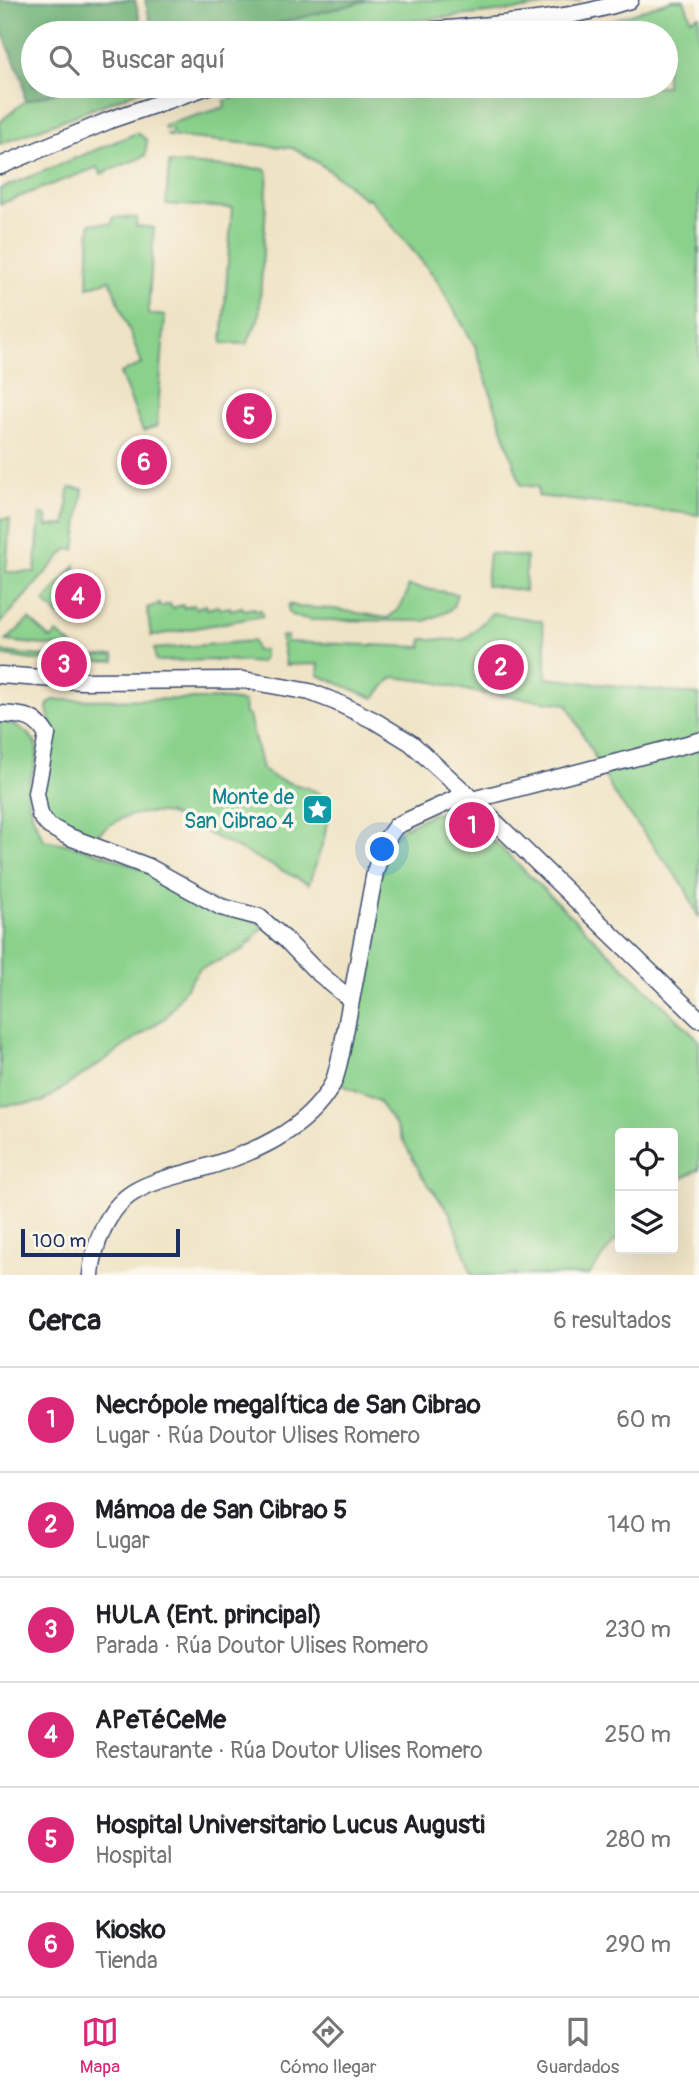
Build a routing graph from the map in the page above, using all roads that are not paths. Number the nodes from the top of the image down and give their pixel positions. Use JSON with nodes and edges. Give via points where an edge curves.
{"nodes":[{"id":1,"x":630,"y":0,"type":"edge"},
{"id":2,"x":529,"y":21,"type":"edge"},
{"id":3,"x":174,"y":98,"type":"edge"},
{"id":4,"x":0,"y":166,"type":"edge"},
{"id":5,"x":0,"y":676,"type":"edge"},
{"id":6,"x":0,"y":714,"type":"edge"},
{"id":7,"x":699,"y":741,"type":"edge"},
{"id":8,"x":469,"y":797,"type":"junction"},
{"id":9,"x":351,"y":1000,"type":"junction"},
{"id":10,"x":699,"y":1019,"type":"edge"},
{"id":11,"x":90,"y":1275,"type":"edge"}],
"edges":[{"from":1,"to":2,"type":"street"},
{"from":3,"to":4,"type":"street"},
{"from":5,"to":8,"type":"street","via":[[82,681],[244,680],[310,692],[376,721],[411,743]]},
{"from":6,"to":9,"type":"street","via":[[38,721],[47,735],[36,793],[40,815],[49,826],[149,867],[221,907],[259,917]]},
{"from":7,"to":8,"type":"street"},
{"from":8,"to":9,"type":"street","via":[[396,827],[385,841]]},
{"from":8,"to":10,"type":"street"},
{"from":9,"to":11,"type":"street","via":[[333,1083],[300,1124],[218,1164],[131,1193],[101,1233]]}]}
